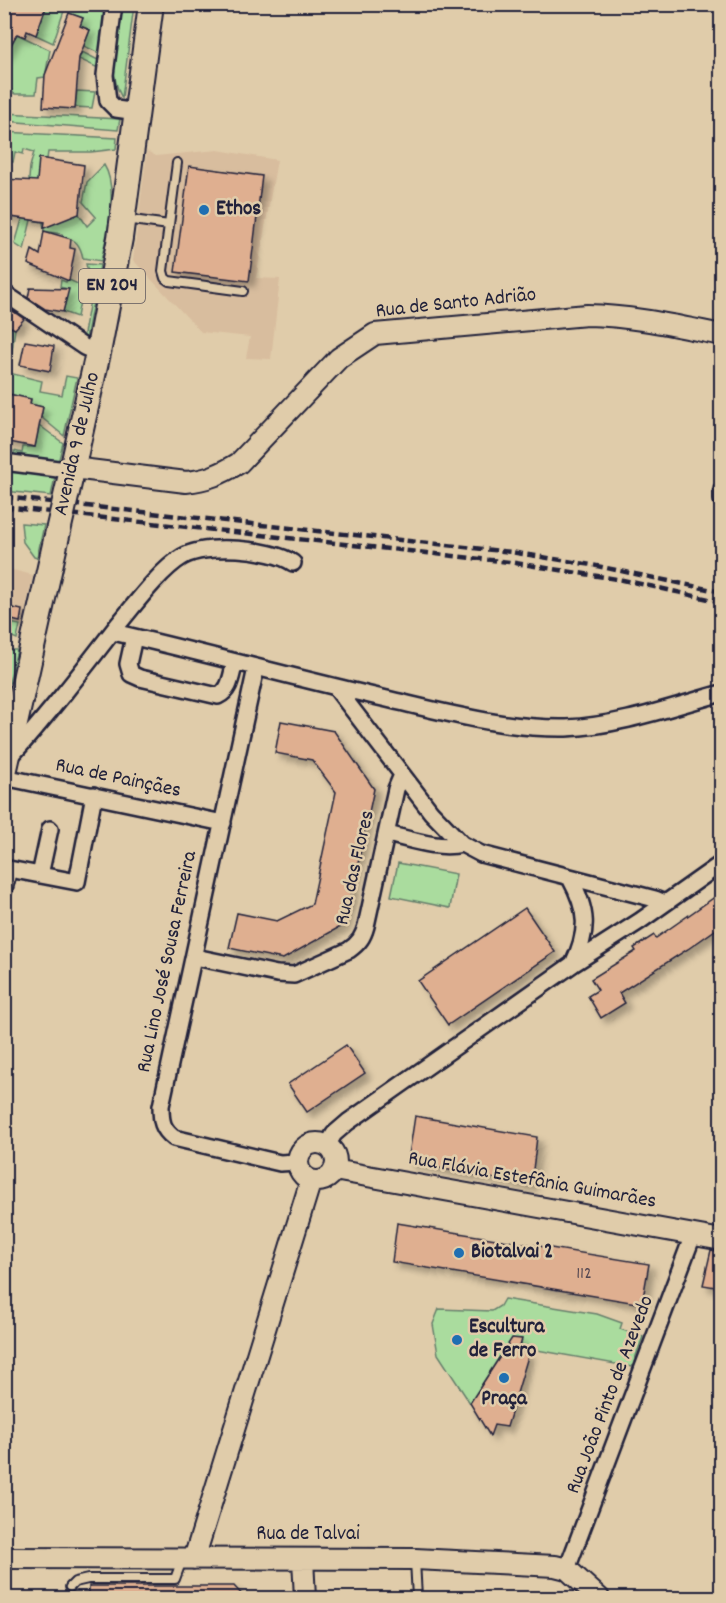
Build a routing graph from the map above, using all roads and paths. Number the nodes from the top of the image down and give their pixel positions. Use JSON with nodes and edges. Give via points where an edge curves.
{"nodes":[{"id":1,"x":114,"y":4,"type":"edge"},
{"id":2,"x":151,"y":4,"type":"edge"},
{"id":3,"x":137,"y":112,"type":"junction"},
{"id":4,"x":177,"y":163,"type":"dead end"},
{"id":5,"x":123,"y":218,"type":"junction"},
{"id":6,"x":169,"y":225,"type":"junction"},
{"id":7,"x":243,"y":291,"type":"dead end"},
{"id":8,"x":4,"y":293,"type":"edge"},
{"id":9,"x":722,"y":335,"type":"edge"},
{"id":10,"x":98,"y":353,"type":"junction"},
{"id":11,"x":4,"y":462,"type":"edge"},
{"id":12,"x":72,"y":473,"type":"junction"},
{"id":13,"x":722,"y":490,"type":"edge"},
{"id":14,"x":722,"y":500,"type":"edge"},
{"id":15,"x":293,"y":563,"type":"dead end"},
{"id":16,"x":113,"y":632,"type":"junction"},
{"id":17,"x":134,"y":637,"type":"junction"},
{"id":18,"x":235,"y":662,"type":"junction"},
{"id":19,"x":256,"y":668,"type":"junction"},
{"id":20,"x":336,"y":688,"type":"junction"},
{"id":21,"x":722,"y":693,"type":"edge"},
{"id":22,"x":6,"y":770,"type":"edge"},
{"id":23,"x":402,"y":775,"type":"junction"},
{"id":24,"x":94,"y":795,"type":"junction"},
{"id":25,"x":223,"y":823,"type":"junction"},
{"id":26,"x":50,"y":829,"type":"dead end"},
{"id":27,"x":387,"y":834,"type":"junction"},
{"id":28,"x":462,"y":844,"type":"junction"},
{"id":29,"x":722,"y":863,"type":"edge"},
{"id":30,"x":40,"y":875,"type":"junction"},
{"id":31,"x":570,"y":878,"type":"junction"},
{"id":32,"x":4,"y":889,"type":"edge"},
{"id":33,"x":665,"y":903,"type":"junction"},
{"id":34,"x":195,"y":957,"type":"junction"},
{"id":35,"x":573,"y":964,"type":"junction"},
{"id":36,"x":327,"y":1146,"type":"junction"},
{"id":37,"x":298,"y":1162,"type":"junction"},
{"id":38,"x":334,"y":1170,"type":"junction"},
{"id":39,"x":311,"y":1180,"type":"junction"},
{"id":40,"x":693,"y":1235,"type":"junction"},
{"id":41,"x":722,"y":1240,"type":"edge"},
{"id":42,"x":4,"y":1558,"type":"edge"},
{"id":43,"x":188,"y":1559,"type":"junction"},
{"id":44,"x":303,"y":1559,"type":"junction"},
{"id":45,"x":415,"y":1559,"type":"junction"},
{"id":46,"x":567,"y":1569,"type":"junction"},
{"id":47,"x":70,"y":1587,"type":"dead end"},
{"id":48,"x":305,"y":1599,"type":"edge"},
{"id":49,"x":417,"y":1599,"type":"edge"},
{"id":50,"x":599,"y":1599,"type":"edge"}],
"edges":[{"from":1,"to":3,"type":"street","via":[[105,75],[108,101],[116,109]]},
{"from":2,"to":3,"type":"main road","name":"Avenida 9 de Julho","number":"EN 204"},
{"from":3,"to":5,"type":"main road","name":"Avenida 9 de Julho","number":"EN 204"},
{"from":4,"to":6,"type":"lane"},
{"from":5,"to":6,"type":"lane"},
{"from":5,"to":10,"type":"main road","name":"Avenida 9 de Julho","number":"EN 204"},
{"from":6,"to":7,"type":"lane","via":[[165,278]]},
{"from":8,"to":10,"type":"street"},
{"from":9,"to":12,"type":"street","name":"Rua de Santo Adrião","via":[[650,320],[587,315],[375,334],[339,358],[239,463],[221,474],[186,482],[105,472]]},
{"from":10,"to":12,"type":"main road","name":"Avenida 9 de Julho","number":"EN 204"},
{"from":11,"to":12,"type":"street"},
{"from":12,"to":22,"type":"main road","name":"Avenida 9 de Julho","number":"EN 204","bridge":true},
{"from":13,"to":14,"type":"street"},
{"from":15,"to":16,"type":"street","via":[[261,552],[211,550],[183,555]]},
{"from":16,"to":17,"type":"street"},
{"from":16,"to":22,"type":"street"},
{"from":17,"to":18,"type":"street"},
{"from":17,"to":18,"type":"street","via":[[128,664],[131,674],[140,678],[218,696],[228,687]]},
{"from":18,"to":19,"type":"street"},
{"from":19,"to":20,"type":"street"},
{"from":19,"to":25,"type":"street","name":"Rua Lino José Sousa Ferreira"},
{"from":20,"to":21,"type":"street","via":[[485,722],[567,728],[625,720]]},
{"from":20,"to":23,"type":"street"},
{"from":22,"to":24,"type":"street","name":"Rua de Painçães"},
{"from":23,"to":27,"type":"street","name":"Rua das Flores"},
{"from":23,"to":28,"type":"street"},
{"from":24,"to":25,"type":"street","name":"Rua de Painçães"},
{"from":24,"to":30,"type":"street","via":[[77,882]]},
{"from":25,"to":34,"type":"street","name":"Rua Lino José Sousa Ferreira"},
{"from":26,"to":30,"type":"street"},
{"from":27,"to":28,"type":"street","via":[[439,845]]},
{"from":27,"to":34,"type":"street","name":"Rua das Flores","via":[[363,936],[349,950],[303,972],[285,975]]},
{"from":28,"to":31,"type":"street","via":[[481,854]]},
{"from":29,"to":33,"type":"street"},
{"from":30,"to":32,"type":"street","via":[[9,869]]},
{"from":31,"to":33,"type":"street"},
{"from":31,"to":35,"type":"street","via":[[582,903],[585,932]]},
{"from":33,"to":35,"type":"street"},
{"from":34,"to":37,"type":"street","name":"Rua Lino José Sousa Ferreira","via":[[161,1106],[165,1130],[174,1138],[280,1163]]},
{"from":35,"to":36,"type":"street","via":[[348,1122]]},
{"from":36,"to":37,"type":"street","via":[[316,1143],[305,1147]]},
{"from":36,"to":38,"type":"street","via":[[335,1159]]},
{"from":37,"to":39,"type":"street","via":[[302,1173]]},
{"from":38,"to":39,"type":"street","via":[[322,1180]]},
{"from":38,"to":40,"type":"street","name":"Rua Flávia Estefânia Guimarães"},
{"from":39,"to":43,"type":"street"},
{"from":40,"to":41,"type":"street","name":"Rua Flávia Estefânia Guimarães"},
{"from":40,"to":46,"type":"street","name":"Rua João Pinto de Azevedo"},
{"from":42,"to":43,"type":"street","name":"Rua de Talvai"},
{"from":43,"to":44,"type":"street","name":"Rua de Talvai"},
{"from":43,"to":47,"type":"lane","via":[[175,1579],[88,1579]]},
{"from":44,"to":45,"type":"street","name":"Rua de Talvai"},
{"from":44,"to":48,"type":"street"},
{"from":45,"to":46,"type":"street","name":"Rua de Talvai"},
{"from":45,"to":49,"type":"lane"},
{"from":46,"to":50,"type":"street"}]}
